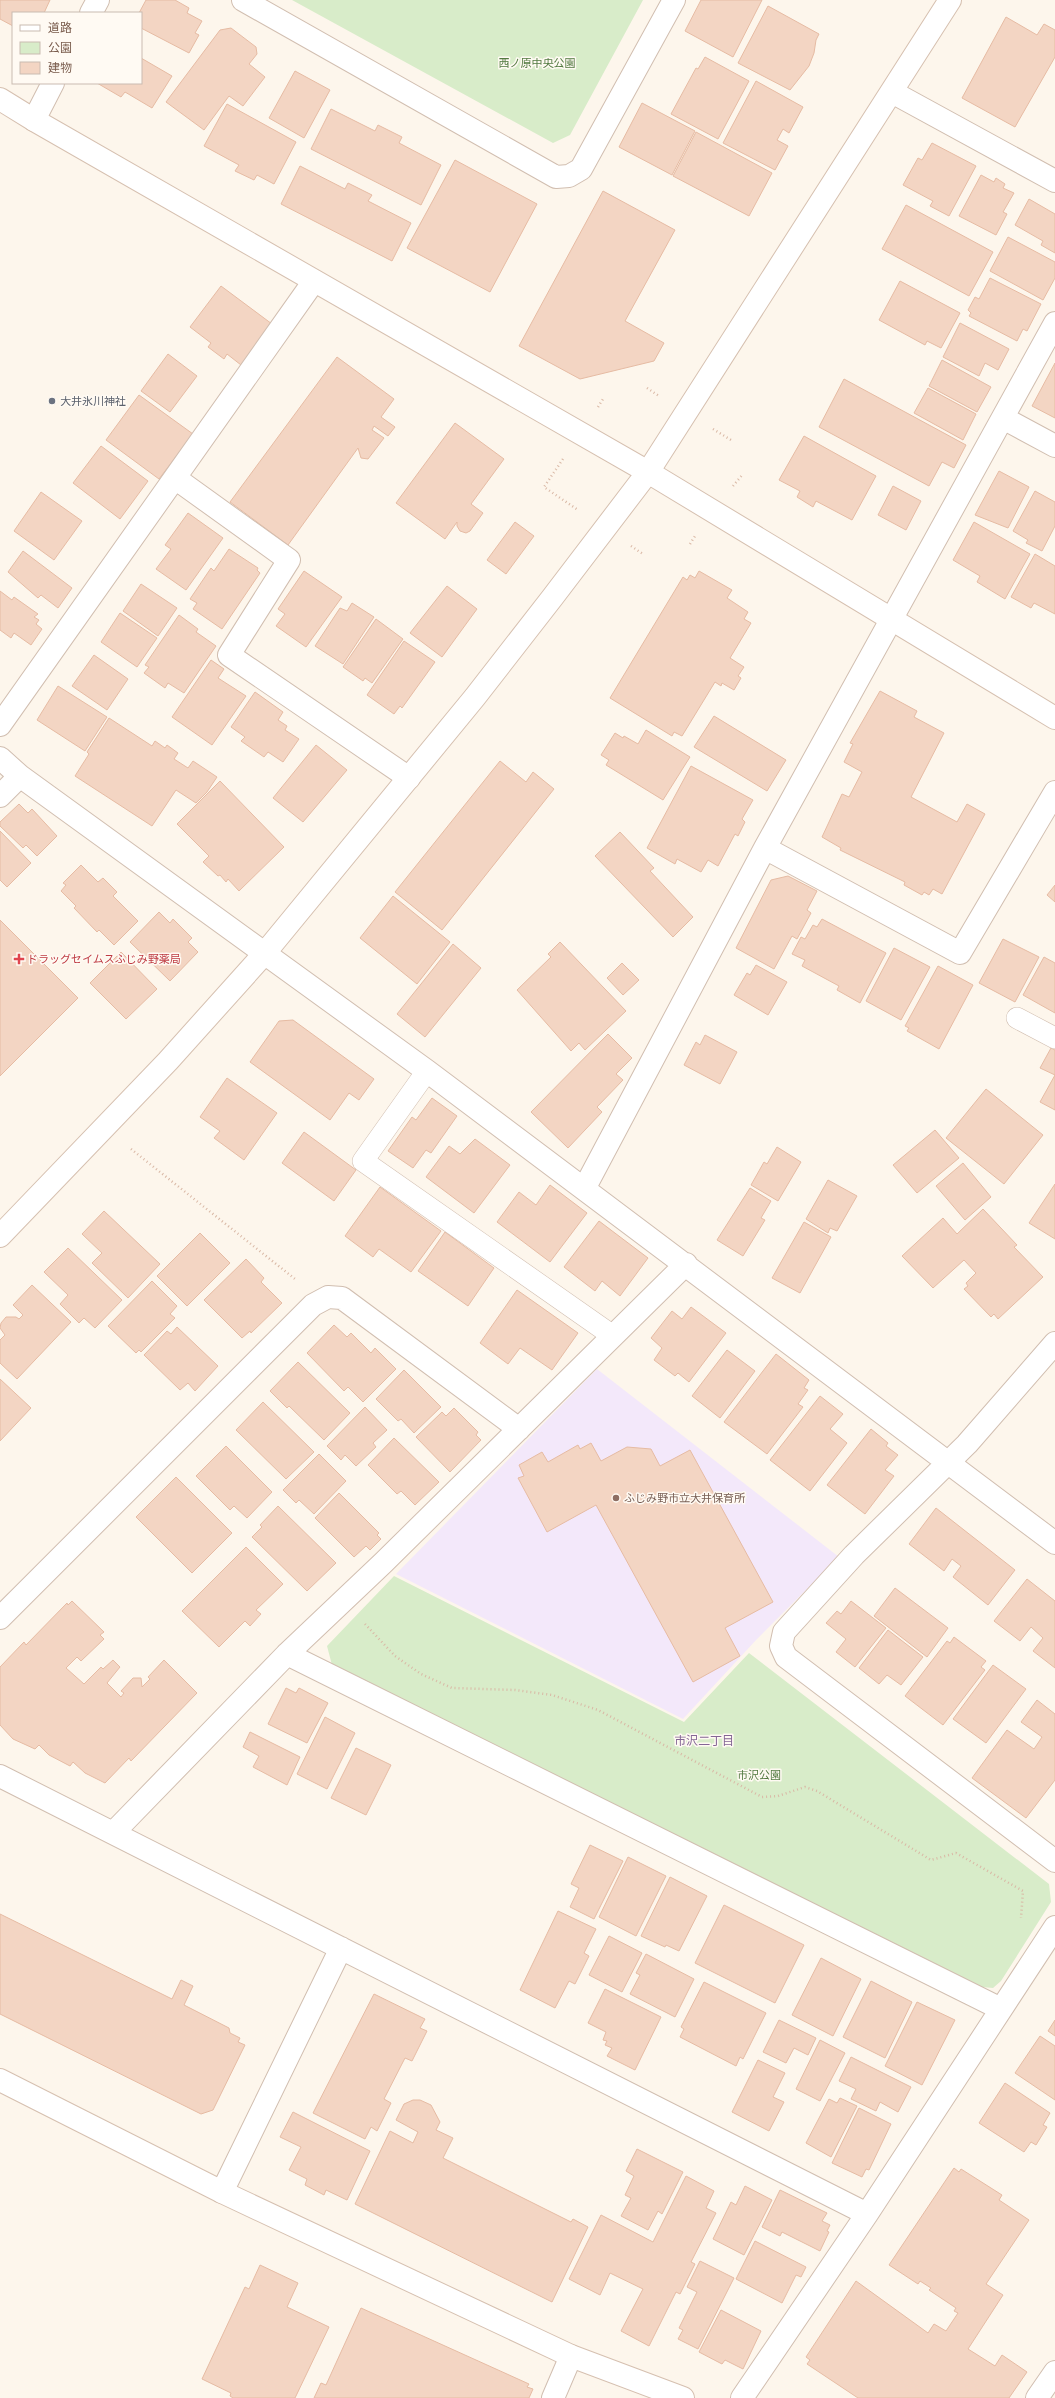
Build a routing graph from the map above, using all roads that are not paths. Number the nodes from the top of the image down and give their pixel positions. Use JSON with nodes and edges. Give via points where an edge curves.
{"nodes":[{"id":1,"x":98,"y":0,"type":"edge"},
{"id":2,"x":244,"y":0,"type":"edge"},
{"id":3,"x":674,"y":0,"type":"edge"},
{"id":4,"x":950,"y":0,"type":"edge"},
{"id":5,"x":92,"y":12,"type":"edge"},
{"id":6,"x":53,"y":84,"type":"edge"},
{"id":7,"x":892,"y":92,"type":"junction"},
{"id":8,"x":0,"y":99,"type":"edge"},
{"id":9,"x":34,"y":120,"type":"junction"},
{"id":10,"x":1055,"y":181,"type":"edge"},
{"id":11,"x":314,"y":281,"type":"junction"},
{"id":12,"x":1055,"y":323,"type":"edge"},
{"id":13,"x":1003,"y":418,"type":"junction"},
{"id":14,"x":1055,"y":446,"type":"edge"},
{"id":15,"x":648,"y":472,"type":"junction"},
{"id":16,"x":175,"y":478,"type":"junction"},
{"id":17,"x":891,"y":618,"type":"junction"},
{"id":18,"x":1055,"y":718,"type":"edge"},
{"id":19,"x":0,"y":725,"type":"edge"},
{"id":20,"x":0,"y":758,"type":"edge"},
{"id":21,"x":20,"y":776,"type":"junction"},
{"id":22,"x":409,"y":778,"type":"junction"},
{"id":23,"x":1055,"y":792,"type":"edge"},
{"id":24,"x":0,"y":796,"type":"edge"},
{"id":25,"x":765,"y":848,"type":"junction"},
{"id":26,"x":264,"y":954,"type":"junction"},
{"id":27,"x":1017,"y":1018,"type":"dead end"},
{"id":28,"x":1055,"y":1038,"type":"edge"},
{"id":29,"x":427,"y":1071,"type":"junction"},
{"id":30,"x":584,"y":1188,"type":"junction"},
{"id":31,"x":0,"y":1236,"type":"edge"},
{"id":32,"x":686,"y":1264,"type":"junction"},
{"id":33,"x":613,"y":1336,"type":"junction"},
{"id":34,"x":1055,"y":1343,"type":"edge"},
{"id":35,"x":519,"y":1429,"type":"junction"},
{"id":36,"x":948,"y":1462,"type":"junction"},
{"id":37,"x":1055,"y":1543,"type":"edge"},
{"id":38,"x":0,"y":1618,"type":"edge"},
{"id":39,"x":287,"y":1654,"type":"junction"},
{"id":40,"x":0,"y":1776,"type":"edge"},
{"id":41,"x":114,"y":1832,"type":"junction"},
{"id":42,"x":1055,"y":1861,"type":"edge"},
{"id":43,"x":1055,"y":1927,"type":"edge"},
{"id":44,"x":341,"y":1948,"type":"junction"},
{"id":45,"x":1001,"y":2009,"type":"junction"},
{"id":46,"x":0,"y":2080,"type":"edge"},
{"id":47,"x":222,"y":2192,"type":"junction"},
{"id":48,"x":867,"y":2214,"type":"junction"},
{"id":49,"x":571,"y":2356,"type":"junction"},
{"id":50,"x":1055,"y":2372,"type":"edge"},
{"id":51,"x":656,"y":2393,"type":"edge"},
{"id":52,"x":554,"y":2398,"type":"edge"},
{"id":53,"x":683,"y":2398,"type":"edge"},
{"id":54,"x":742,"y":2398,"type":"edge"},
{"id":55,"x":1037,"y":2398,"type":"edge"}],
"edges":[{"from":1,"to":5,"type":"street"},
{"from":2,"to":3,"type":"street","via":[[556,177],[569,176],[581,168]]},
{"from":4,"to":7,"type":"street"},
{"from":6,"to":9,"type":"street"},
{"from":7,"to":10,"type":"street"},
{"from":7,"to":15,"type":"street"},
{"from":8,"to":9,"type":"street"},
{"from":9,"to":11,"type":"street"},
{"from":11,"to":15,"type":"street"},
{"from":11,"to":16,"type":"street"},
{"from":12,"to":13,"type":"street"},
{"from":13,"to":14,"type":"street"},
{"from":13,"to":17,"type":"street"},
{"from":15,"to":17,"type":"street"},
{"from":15,"to":22,"type":"street"},
{"from":16,"to":19,"type":"street"},
{"from":16,"to":22,"type":"street","via":[[289,560],[229,655]]},
{"from":17,"to":18,"type":"street"},
{"from":17,"to":25,"type":"street"},
{"from":20,"to":21,"type":"street"},
{"from":21,"to":24,"type":"street"},
{"from":21,"to":26,"type":"street"},
{"from":22,"to":26,"type":"street"},
{"from":23,"to":25,"type":"street","via":[[960,953]]},
{"from":25,"to":30,"type":"street"},
{"from":26,"to":29,"type":"street"},
{"from":26,"to":31,"type":"street","via":[[168,1060]]},
{"from":27,"to":28,"type":"lane"},
{"from":29,"to":30,"type":"street"},
{"from":29,"to":33,"type":"lane","via":[[363,1161]]},
{"from":30,"to":32,"type":"street"},
{"from":32,"to":33,"type":"street"},
{"from":32,"to":36,"type":"street"},
{"from":33,"to":35,"type":"street"},
{"from":34,"to":36,"type":"street","via":[[967,1444]]},
{"from":35,"to":38,"type":"street","via":[[342,1298],[328,1297],[313,1305]]},
{"from":35,"to":39,"type":"street"},
{"from":36,"to":37,"type":"street"},
{"from":36,"to":42,"type":"street","via":[[854,1555],[784,1632],[781,1646],[786,1657]]},
{"from":39,"to":41,"type":"street"},
{"from":39,"to":45,"type":"street"},
{"from":40,"to":41,"type":"street"},
{"from":41,"to":44,"type":"street"},
{"from":43,"to":45,"type":"street"},
{"from":44,"to":47,"type":"street"},
{"from":44,"to":48,"type":"street"},
{"from":45,"to":48,"type":"street"},
{"from":46,"to":47,"type":"street"},
{"from":47,"to":49,"type":"street"},
{"from":48,"to":54,"type":"street"},
{"from":49,"to":51,"type":"street"},
{"from":49,"to":52,"type":"street"},
{"from":50,"to":55,"type":"street"},
{"from":51,"to":53,"type":"street"}]}
